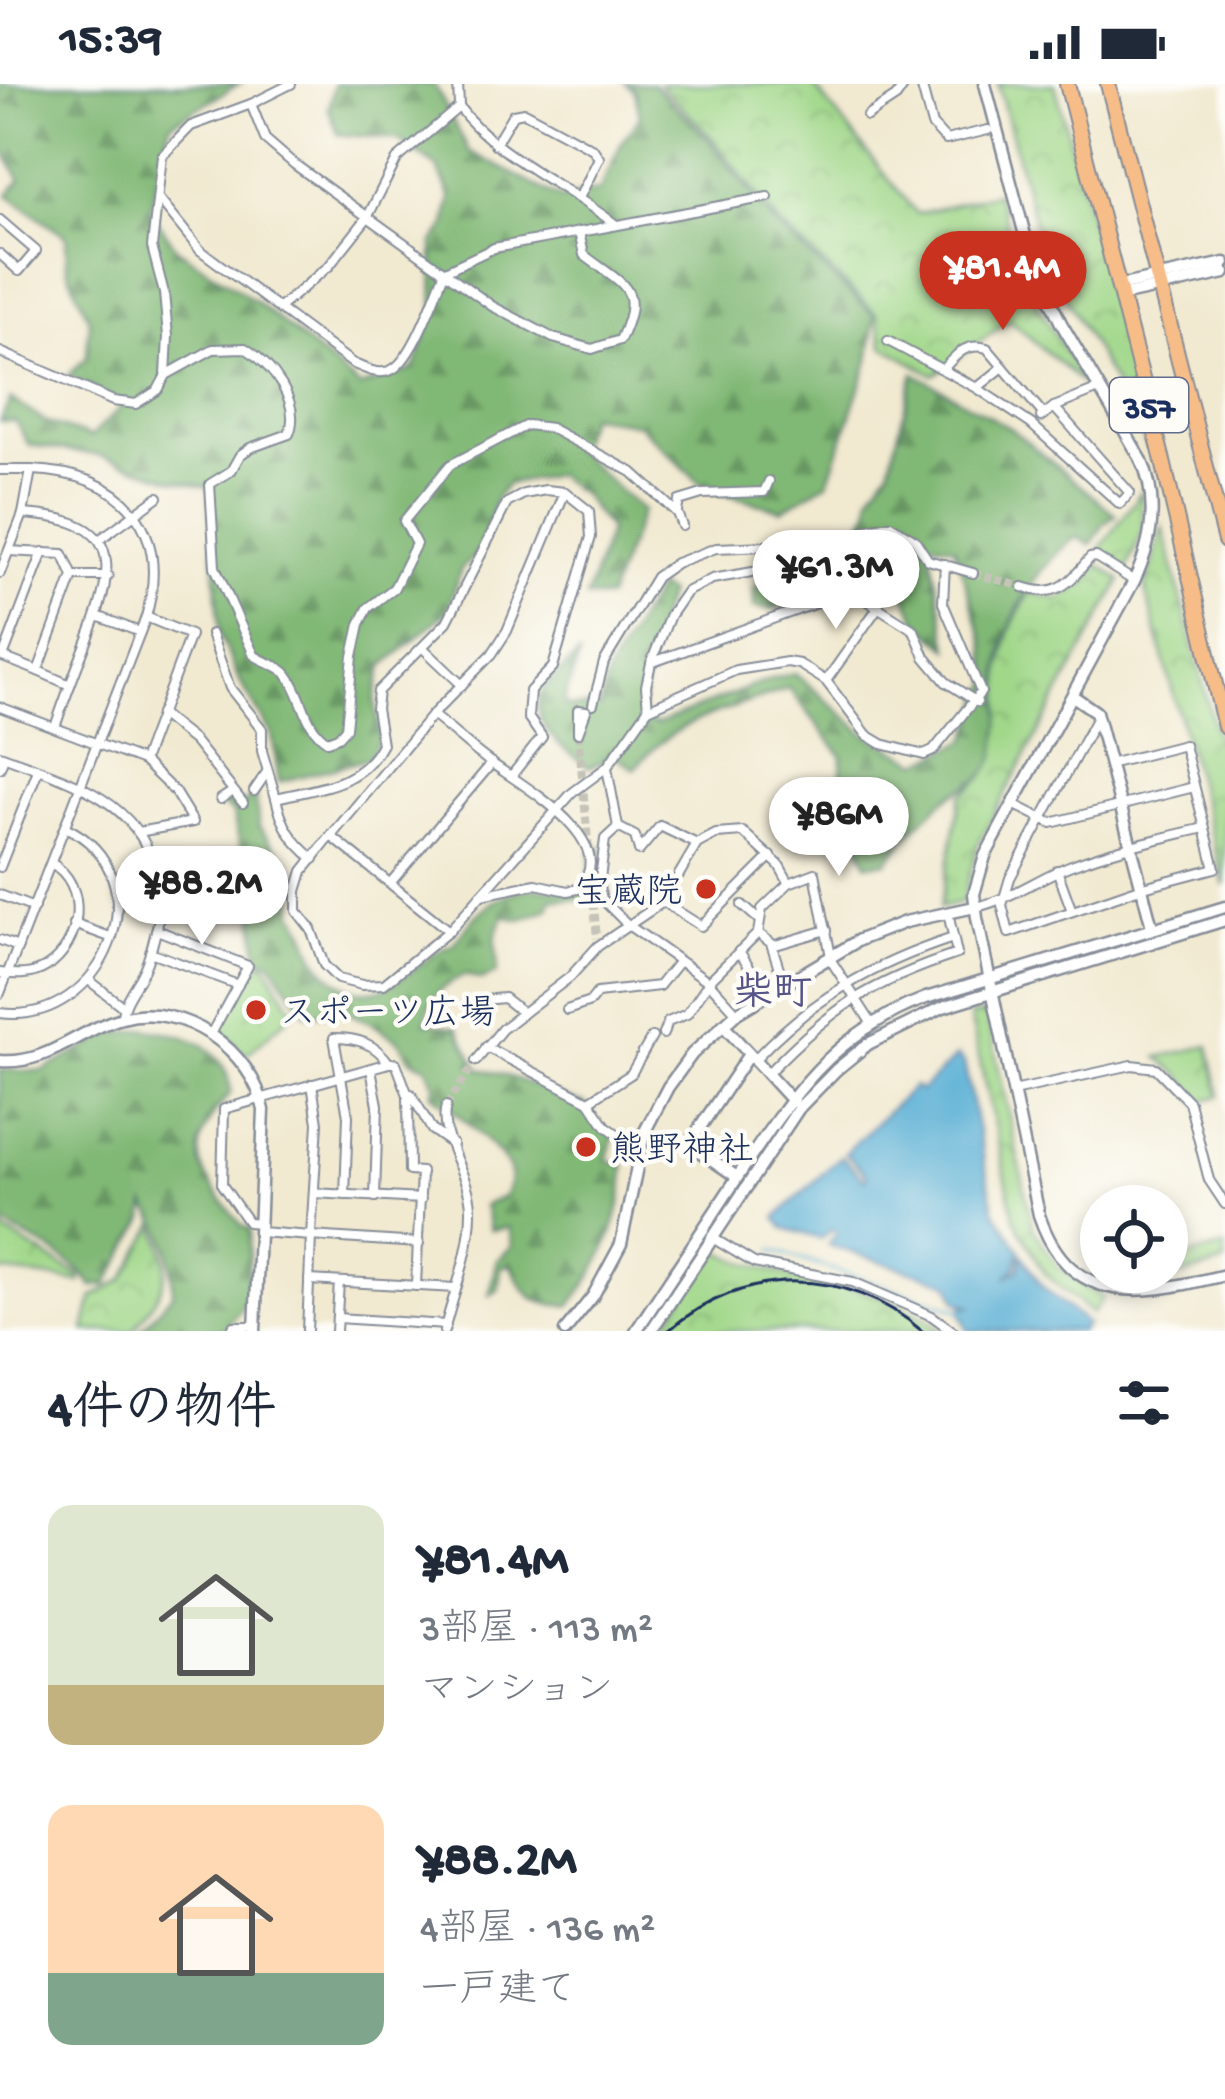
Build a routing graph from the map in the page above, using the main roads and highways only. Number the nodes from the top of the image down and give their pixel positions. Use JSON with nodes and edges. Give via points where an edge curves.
{"nodes":[{"id":1,"x":1067,"y":84,"type":"edge"},
{"id":2,"x":1108,"y":84,"type":"edge"},
{"id":3,"x":1225,"y":541,"type":"edge"},
{"id":4,"x":1225,"y":727,"type":"edge"}],
"edges":[{"from":1,"to":4,"type":"highway","number":"357"},
{"from":2,"to":3,"type":"highway","number":"357"}]}
